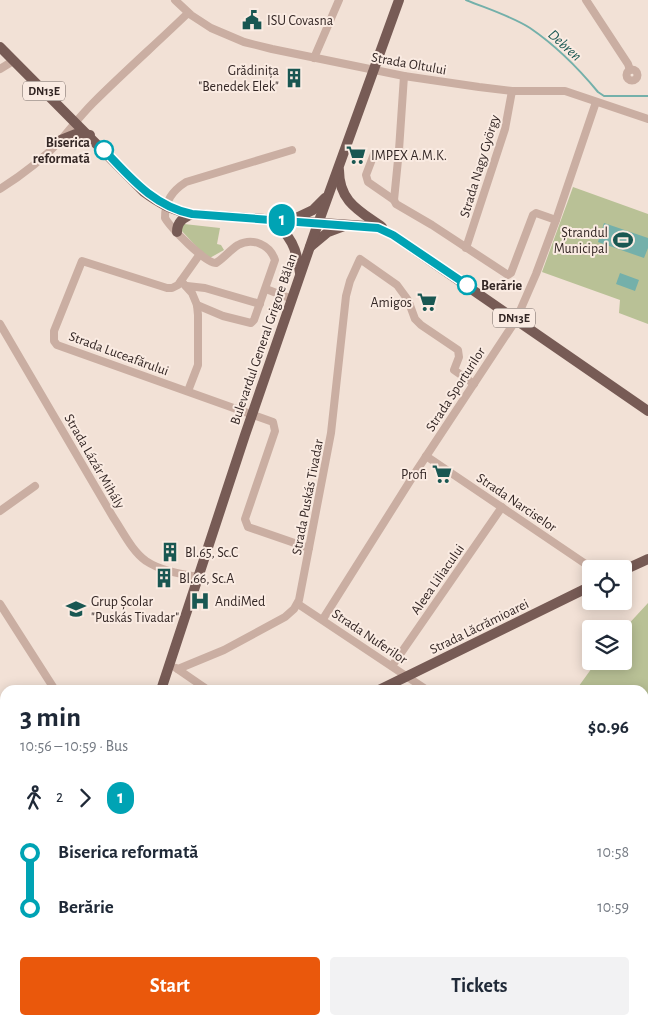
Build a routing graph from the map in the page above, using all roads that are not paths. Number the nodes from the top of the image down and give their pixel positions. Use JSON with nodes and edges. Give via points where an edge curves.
{"nodes":[{"id":1,"x":175,"y":0,"type":"edge"},
{"id":2,"x":339,"y":0,"type":"edge"},
{"id":3,"x":399,"y":0,"type":"edge"},
{"id":4,"x":586,"y":0,"type":"edge"},
{"id":5,"x":188,"y":13,"type":"junction"},
{"id":6,"x":0,"y":47,"type":"edge"},
{"id":7,"x":0,"y":55,"type":"edge"},
{"id":8,"x":314,"y":58,"type":"junction"},
{"id":9,"x":13,"y":62,"type":"junction"},
{"id":10,"x":0,"y":69,"type":"edge"},
{"id":11,"x":373,"y":70,"type":"junction"},
{"id":12,"x":630,"y":70,"type":"dead end"},
{"id":13,"x":404,"y":76,"type":"junction"},
{"id":14,"x":512,"y":91,"type":"junction"},
{"id":15,"x":596,"y":102,"type":"junction"},
{"id":16,"x":648,"y":119,"type":"edge"},
{"id":17,"x":75,"y":121,"type":"junction"},
{"id":18,"x":90,"y":135,"type":"junction"},
{"id":19,"x":61,"y":140,"type":"junction"},
{"id":20,"x":292,"y":150,"type":"dead end"},
{"id":21,"x":374,"y":154,"type":"dead end"},
{"id":22,"x":339,"y":164,"type":"junction"},
{"id":23,"x":0,"y":189,"type":"edge"},
{"id":24,"x":329,"y":193,"type":"junction"},
{"id":25,"x":394,"y":198,"type":"junction"},
{"id":26,"x":166,"y":206,"type":"junction"},
{"id":27,"x":192,"y":214,"type":"junction"},
{"id":28,"x":267,"y":220,"type":"junction"},
{"id":29,"x":556,"y":220,"type":"junction"},
{"id":30,"x":287,"y":221,"type":"junction"},
{"id":31,"x":318,"y":222,"type":"junction"},
{"id":32,"x":348,"y":224,"type":"junction"},
{"id":33,"x":177,"y":232,"type":"junction"},
{"id":34,"x":393,"y":235,"type":"junction"},
{"id":35,"x":309,"y":248,"type":"junction"},
{"id":36,"x":466,"y":248,"type":"junction"},
{"id":37,"x":200,"y":254,"type":"junction"},
{"id":38,"x":300,"y":274,"type":"junction"},
{"id":39,"x":184,"y":283,"type":"junction"},
{"id":40,"x":266,"y":289,"type":"junction"},
{"id":41,"x":292,"y":299,"type":"junction"},
{"id":42,"x":260,"y":304,"type":"junction"},
{"id":43,"x":197,"y":305,"type":"junction"},
{"id":44,"x":516,"y":320,"type":"junction"},
{"id":45,"x":1,"y":328,"type":"edge"},
{"id":46,"x":474,"y":384,"type":"junction"},
{"id":47,"x":188,"y":391,"type":"junction"},
{"id":48,"x":648,"y":400,"type":"edge"},
{"id":49,"x":635,"y":402,"type":"junction"},
{"id":50,"x":648,"y":411,"type":"edge"},
{"id":51,"x":252,"y":414,"type":"junction"},
{"id":52,"x":426,"y":456,"type":"junction"},
{"id":53,"x":35,"y":486,"type":"dead end"},
{"id":54,"x":502,"y":507,"type":"junction"},
{"id":55,"x":0,"y":511,"type":"edge"},
{"id":56,"x":309,"y":548,"type":"junction"},
{"id":57,"x":648,"y":559,"type":"edge"},
{"id":58,"x":582,"y":562,"type":"edge"},
{"id":59,"x":632,"y":566,"type":"edge"},
{"id":60,"x":198,"y":577,"type":"junction"},
{"id":61,"x":582,"y":590,"type":"edge"},
{"id":62,"x":0,"y":604,"type":"edge"},
{"id":63,"x":298,"y":604,"type":"junction"},
{"id":64,"x":323,"y":619,"type":"junction"},
{"id":65,"x":392,"y":666,"type":"junction"},
{"id":66,"x":173,"y":668,"type":"junction"},
{"id":67,"x":407,"y":677,"type":"junction"},
{"id":68,"x":52,"y":685,"type":"edge"},
{"id":69,"x":164,"y":685,"type":"edge"},
{"id":70,"x":200,"y":685,"type":"edge"},
{"id":71,"x":390,"y":685,"type":"edge"},
{"id":72,"x":419,"y":685,"type":"edge"}],
"edges":[{"from":1,"to":5,"type":"street","name":"Strada Oltului"},
{"from":2,"to":8,"type":"street"},
{"from":3,"to":11,"type":"main road","name":"Bulevardul General Grigore Bălan"},
{"from":4,"to":12,"type":"street"},
{"from":5,"to":8,"type":"street","name":"Strada Oltului","via":[[211,28],[244,42]]},
{"from":5,"to":17,"type":"street"},
{"from":6,"to":9,"type":"main road","number":"DN13E"},
{"from":7,"to":9,"type":"main road","number":"DN13E"},
{"from":8,"to":11,"type":"street","name":"Strada Oltului"},
{"from":9,"to":10,"type":"street"},
{"from":9,"to":17,"type":"main road","number":"DN13E"},
{"from":11,"to":13,"type":"street","name":"Strada Oltului"},
{"from":11,"to":22,"type":"main road","name":"Bulevardul General Grigore Bălan"},
{"from":13,"to":14,"type":"street","name":"Strada Oltului"},
{"from":13,"to":25,"type":"street"},
{"from":14,"to":15,"type":"street","name":"Strada Oltului","via":[[566,91]]},
{"from":14,"to":36,"type":"street","name":"Strada Nagy György","via":[[505,130]]},
{"from":15,"to":16,"type":"street","name":"Strada Oltului"},
{"from":15,"to":29,"type":"street","name":"Strada Sporturilor"},
{"from":17,"to":18,"type":"main road","number":"DN13E"},
{"from":17,"to":19,"type":"street"},
{"from":18,"to":19,"type":"main road","via":[[76,134]]},
{"from":18,"to":26,"type":"main road","number":"DN13E","via":[[144,192]]},
{"from":19,"to":23,"type":"street","via":[[29,170]]},
{"from":20,"to":26,"type":"street","via":[[186,182],[173,192]]},
{"from":21,"to":25,"type":"street","via":[[366,175],[368,182]]},
{"from":22,"to":24,"type":"main road","name":"Bulevardul General Grigore Bălan"},
{"from":22,"to":34,"type":"main road","via":[[340,183],[348,201]]},
{"from":24,"to":30,"type":"main road","via":[[308,213]]},
{"from":24,"to":31,"type":"main road","name":"Bulevardul General Grigore Bălan"},
{"from":25,"to":36,"type":"street","via":[[396,204]]},
{"from":26,"to":27,"type":"main road","number":"DN13E"},
{"from":26,"to":33,"type":"street","via":[[165,218]]},
{"from":27,"to":28,"type":"main road","number":"DN13E"},
{"from":27,"to":33,"type":"main road","via":[[181,220]]},
{"from":28,"to":30,"type":"main road","number":"DN13E"},
{"from":28,"to":38,"type":"main road","via":[[291,238]]},
{"from":29,"to":36,"type":"street","via":[[533,214],[510,275]]},
{"from":29,"to":44,"type":"street","name":"Strada Sporturilor"},
{"from":30,"to":31,"type":"main road","number":"DN13E"},
{"from":31,"to":32,"type":"main road","number":"DN13E"},
{"from":31,"to":35,"type":"main road","name":"Bulevardul General Grigore Bălan"},
{"from":32,"to":34,"type":"main road","number":"DN13E","via":[[378,228]]},
{"from":32,"to":35,"type":"main road","via":[[328,232]]},
{"from":33,"to":37,"type":"street"},
{"from":34,"to":44,"type":"main road","number":"DN13E"},
{"from":35,"to":38,"type":"main road","name":"Bulevardul General Grigore Bălan"},
{"from":37,"to":39,"type":"street"},
{"from":37,"to":40,"type":"street","via":[[207,261],[216,263],[239,245],[262,244],[275,260]]},
{"from":38,"to":41,"type":"main road","name":"Bulevardul General Grigore Bălan"},
{"from":39,"to":42,"type":"street"},
{"from":39,"to":43,"type":"street"},
{"from":39,"to":47,"type":"street","name":"Strada Luceafărului","via":[[167,288],[84,260],[53,337],[57,345]]},
{"from":40,"to":41,"type":"street"},
{"from":40,"to":42,"type":"street"},
{"from":41,"to":51,"type":"main road","name":"Bulevardul General Grigore Bălan"},
{"from":42,"to":43,"type":"street","via":[[254,320],[248,324]]},
{"from":43,"to":47,"type":"street","via":[[198,365]]},
{"from":44,"to":46,"type":"street","name":"Strada Sporturilor"},
{"from":44,"to":49,"type":"main road","number":"DN13E"},
{"from":45,"to":60,"type":"street","name":"Strada Lázár Mihály","via":[[134,548],[153,564]]},
{"from":46,"to":52,"type":"street","name":"Strada Sporturilor"},
{"from":46,"to":56,"type":"street","name":"Strada Puskás Tivadar","via":[[454,370],[458,350],[421,325],[398,285],[360,259],[346,296],[331,433]]},
{"from":47,"to":51,"type":"street","name":"Strada Luceafărului"},
{"from":48,"to":49,"type":"main road"},
{"from":49,"to":50,"type":"main road","number":"DN13E"},
{"from":51,"to":56,"type":"street","name":"Strada Luceafărului","via":[[273,422],[275,431],[245,520],[248,527]]},
{"from":51,"to":60,"type":"main road","name":"Bulevardul General Grigore Bălan"},
{"from":52,"to":54,"type":"street","name":"Strada Narciselor"},
{"from":52,"to":64,"type":"street","name":"Strada Sporturilor"},
{"from":53,"to":55,"type":"street"},
{"from":54,"to":58,"type":"street","name":"Strada Narciselor"},
{"from":54,"to":65,"type":"street","name":"Aleea Liliacului"},
{"from":56,"to":63,"type":"street","name":"Strada Puskás Tivadar"},
{"from":57,"to":59,"type":"main road"},
{"from":60,"to":66,"type":"main road","name":"Bulevardul General Grigore Bălan"},
{"from":61,"to":67,"type":"main road","name":"Strada Lăcrămioarei"},
{"from":62,"to":68,"type":"street"},
{"from":63,"to":64,"type":"street","name":"Strada Nuferilor"},
{"from":63,"to":66,"type":"street","via":[[290,614],[219,652]]},
{"from":64,"to":65,"type":"street","name":"Strada Nuferilor"},
{"from":65,"to":67,"type":"street","name":"Strada Nuferilor"},
{"from":66,"to":69,"type":"main road","name":"Bulevardul General Grigore Bălan"},
{"from":66,"to":70,"type":"street"},
{"from":67,"to":71,"type":"main road","name":"Strada Lăcrămioarei"},
{"from":67,"to":72,"type":"street","name":"Strada Nuferilor"}]}
